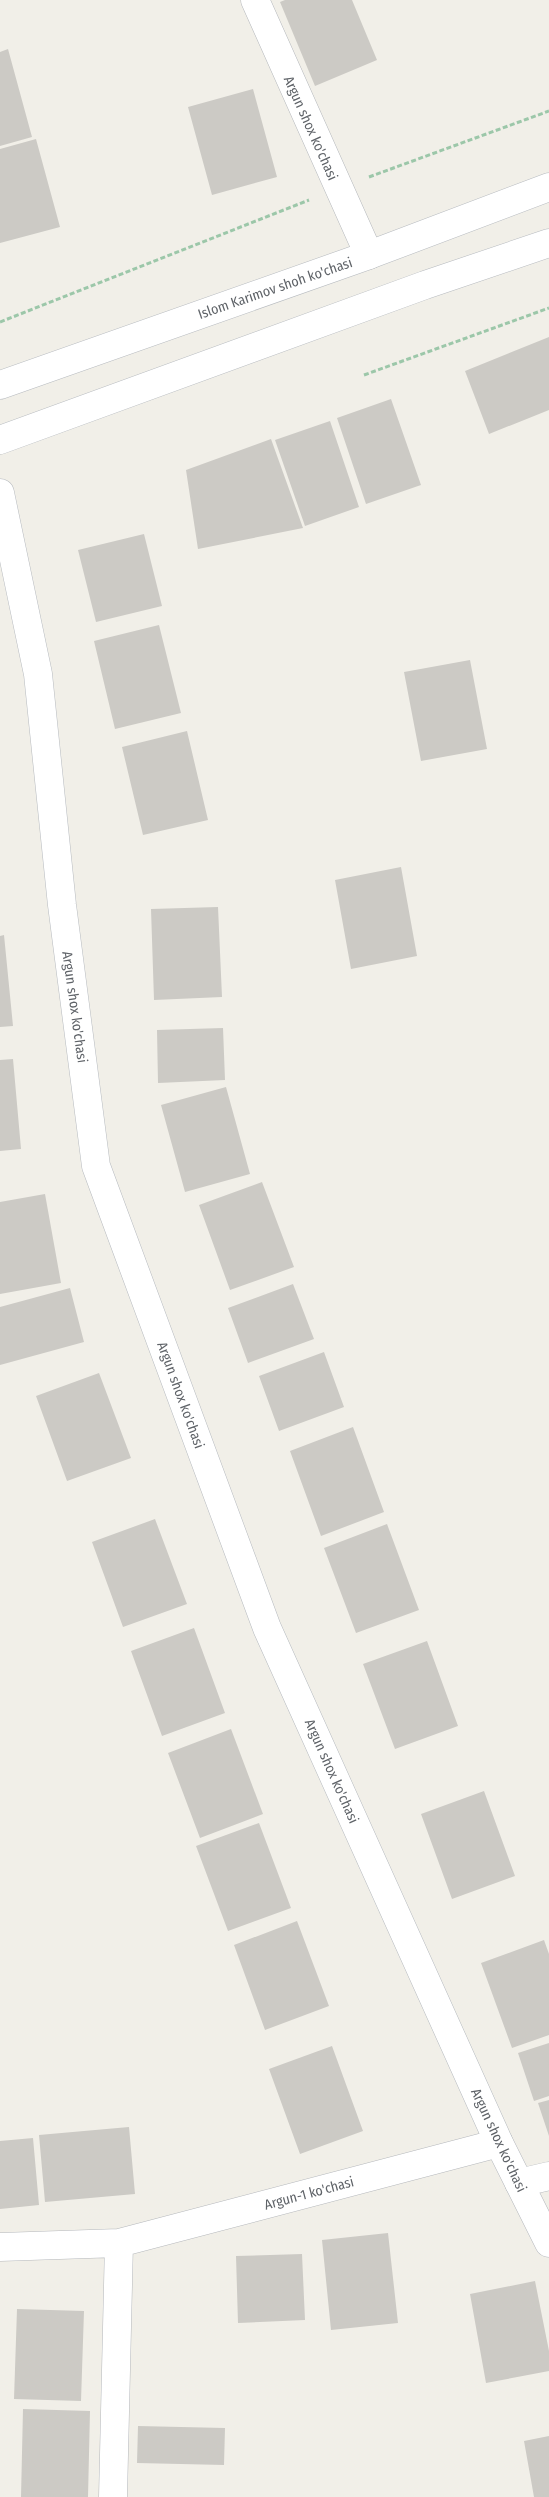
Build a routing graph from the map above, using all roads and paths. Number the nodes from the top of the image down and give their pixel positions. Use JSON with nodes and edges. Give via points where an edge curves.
{"nodes":[{"id":1,"x":255,"y":0,"type":"edge"},
{"id":2,"x":549,"y":111,"type":"edge"},
{"id":3,"x":549,"y":187,"type":"edge"},
{"id":4,"x":338,"y":189,"type":"junction"},
{"id":5,"x":549,"y":243,"type":"edge"},
{"id":6,"x":369,"y":254,"type":"junction"},
{"id":7,"x":549,"y":308,"type":"edge"},
{"id":8,"x":0,"y":322,"type":"edge"},
{"id":9,"x":364,"y":375,"type":"dead end"},
{"id":10,"x":0,"y":385,"type":"edge"},
{"id":11,"x":0,"y":440,"type":"edge"},
{"id":12,"x":0,"y":493,"type":"edge"},
{"id":13,"x":500,"y":2143,"type":"junction"},
{"id":14,"x":549,"y":2176,"type":"edge"},
{"id":15,"x":520,"y":2182,"type":"junction"},
{"id":16,"x":119,"y":2243,"type":"junction"},
{"id":17,"x":549,"y":2243,"type":"edge"},
{"id":18,"x":0,"y":2247,"type":"edge"},
{"id":19,"x":113,"y":2497,"type":"edge"}],
"edges":[{"from":1,"to":4,"type":"street","name":"Argun shox ko'chasi"},
{"from":2,"to":4,"type":"path"},
{"from":3,"to":6,"type":"street","name":"Islom Karimov shoh ko'chasi"},
{"from":4,"to":6,"type":"street","name":"Argun shox ko'chasi"},
{"from":4,"to":8,"type":"path"},
{"from":5,"to":11,"type":"street","via":[[425,284]]},
{"from":6,"to":10,"type":"street","name":"Islom Karimov shoh ko'chasi"},
{"from":7,"to":9,"type":"path"},
{"from":12,"to":13,"type":"street","name":"Argun shox ko'chasi","via":[[38,674],[62,905],[96,1166],[267,1628]]},
{"from":13,"to":15,"type":"street","name":"Argun shox ko'chasi"},
{"from":13,"to":16,"type":"street","name":"Argun-1 ko'chasi"},
{"from":14,"to":15,"type":"street"},
{"from":15,"to":17,"type":"street","name":"Argun shox ko'chasi"},
{"from":16,"to":18,"type":"street","name":"Argun-1 ko'chasi"},
{"from":16,"to":19,"type":"street"}]}
